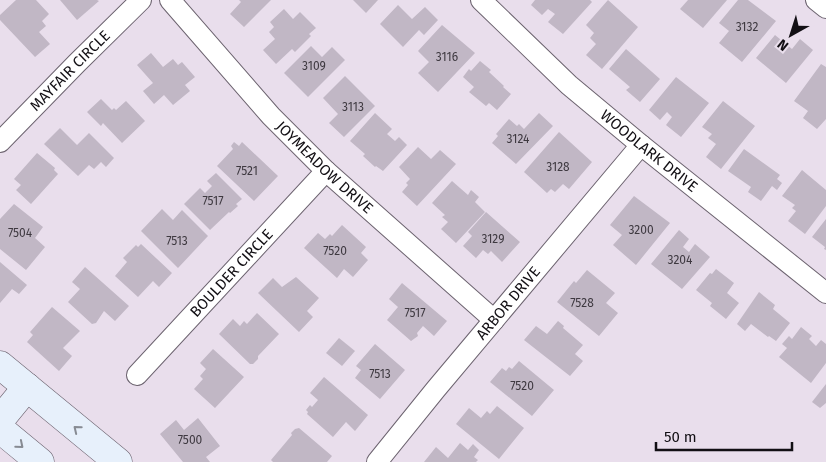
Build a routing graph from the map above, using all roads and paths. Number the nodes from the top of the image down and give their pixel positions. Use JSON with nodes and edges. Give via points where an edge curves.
{"nodes":[{"id":1,"x":141,"y":0,"type":"edge"},
{"id":2,"x":170,"y":0,"type":"edge"},
{"id":3,"x":481,"y":0,"type":"edge"},
{"id":4,"x":816,"y":0,"type":"edge"},
{"id":5,"x":826,"y":8,"type":"edge"},
{"id":6,"x":0,"y":142,"type":"edge"},
{"id":7,"x":641,"y":146,"type":"junction"},
{"id":8,"x":326,"y":171,"type":"junction"},
{"id":9,"x":826,"y":293,"type":"edge"},
{"id":10,"x":494,"y":320,"type":"junction"},
{"id":11,"x":0,"y":365,"type":"edge"},
{"id":12,"x":137,"y":375,"type":"dead end"},
{"id":13,"x":27,"y":387,"type":"junction"},
{"id":14,"x":0,"y":420,"type":"edge"},
{"id":15,"x":0,"y":429,"type":"edge"},
{"id":16,"x":40,"y":462,"type":"edge"},
{"id":17,"x":118,"y":462,"type":"edge"},
{"id":18,"x":377,"y":462,"type":"edge"}],
"edges":[{"from":1,"to":6,"type":"street","name":"MAYFAIR CIRCLE"},
{"from":2,"to":8,"type":"street","name":"JOYMEADOW DRIVE","via":[[272,116]]},
{"from":3,"to":7,"type":"street","name":"WOODLARK DRIVE","via":[[569,85]]},
{"from":4,"to":5,"type":"street"},
{"from":7,"to":9,"type":"street","name":"WOODLARK DRIVE"},
{"from":7,"to":10,"type":"street","name":"ARBOR DRIVE"},
{"from":8,"to":10,"type":"street","name":"JOYMEADOW DRIVE"},
{"from":8,"to":12,"type":"street","name":"BOULDER CIRCLE"},
{"from":10,"to":18,"type":"street","name":"ARBOR DRIVE"},
{"from":11,"to":13,"type":"main road"},
{"from":13,"to":14,"type":"main road"},
{"from":17,"to":13,"type":"main road","one_way":true},
{"from":15,"to":16,"type":"main road","one_way":true}]}
